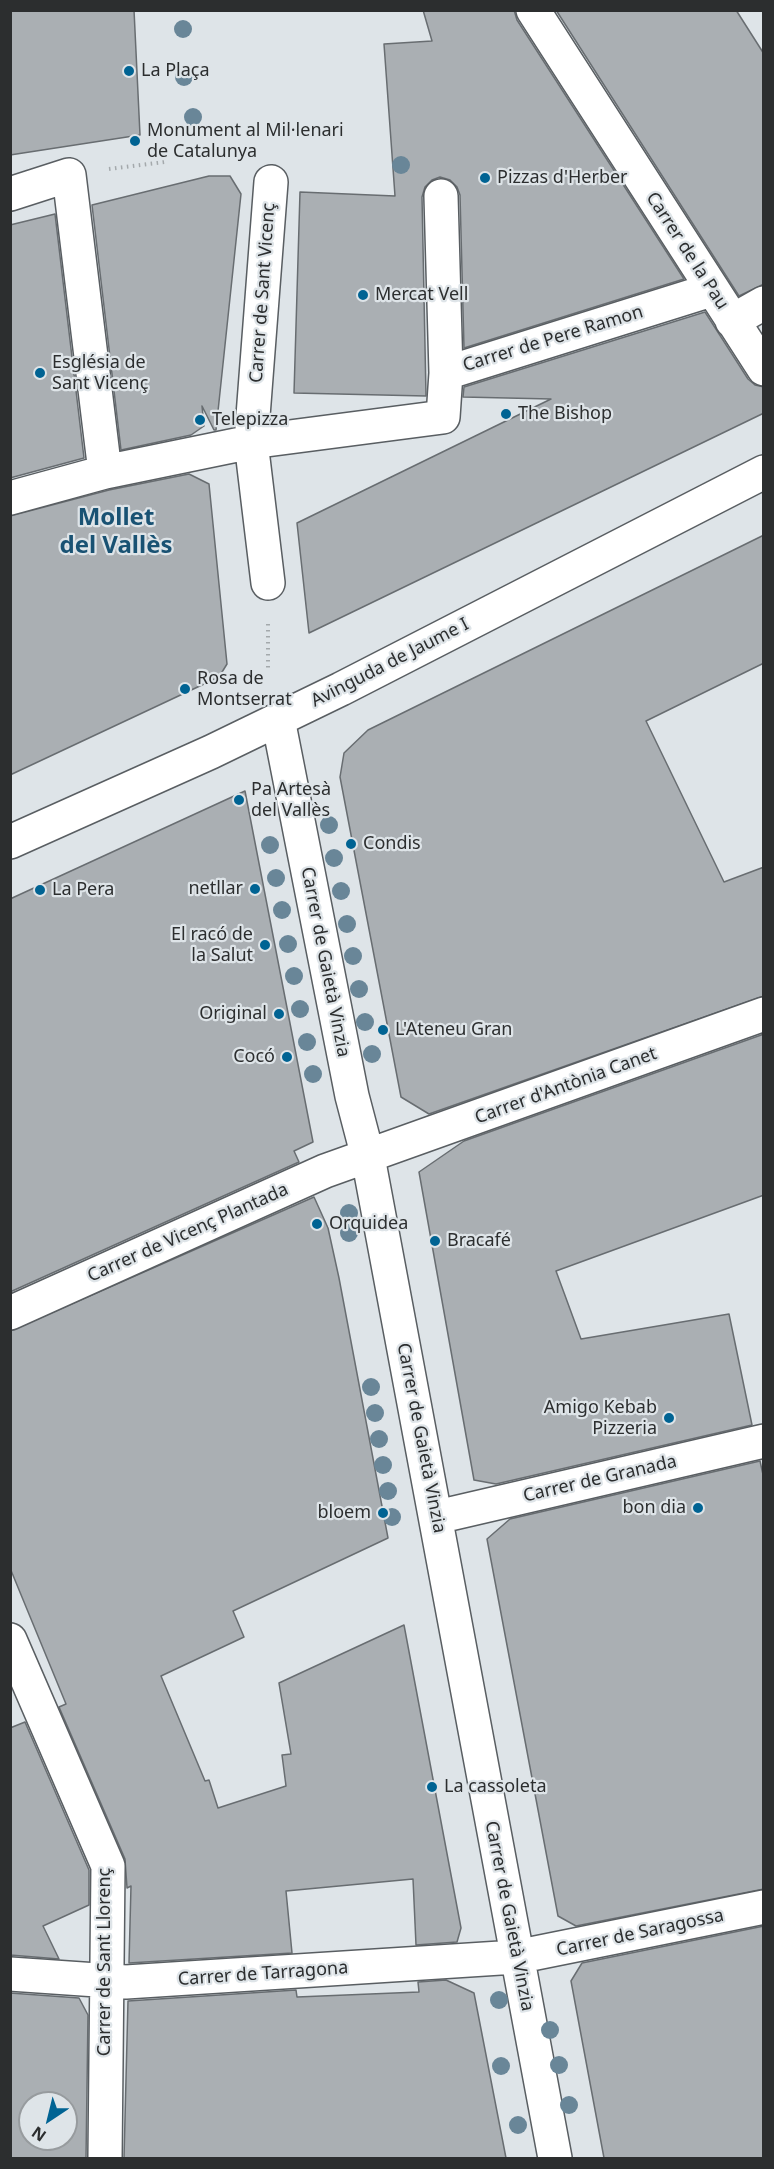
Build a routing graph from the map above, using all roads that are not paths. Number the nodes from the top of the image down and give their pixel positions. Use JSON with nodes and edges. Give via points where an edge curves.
{"nodes":[{"id":1,"x":533,"y":10,"type":"edge"},
{"id":2,"x":271,"y":182,"type":"dead end"},
{"id":3,"x":10,"y":194,"type":"edge"},
{"id":4,"x":441,"y":196,"type":"dead end"},
{"id":5,"x":711,"y":290,"type":"junction"},
{"id":6,"x":764,"y":303,"type":"edge"},
{"id":7,"x":732,"y":321,"type":"junction"},
{"id":8,"x":764,"y":369,"type":"edge"},
{"id":9,"x":446,"y":373,"type":"junction"},
{"id":10,"x":251,"y":442,"type":"junction"},
{"id":11,"x":105,"y":472,"type":"junction"},
{"id":12,"x":764,"y":472,"type":"edge"},
{"id":13,"x":10,"y":498,"type":"edge"},
{"id":14,"x":268,"y":583,"type":"dead end"},
{"id":15,"x":278,"y":719,"type":"junction"},
{"id":16,"x":10,"y":842,"type":"edge"},
{"id":17,"x":764,"y":1014,"type":"edge"},
{"id":18,"x":368,"y":1157,"type":"junction"},
{"id":19,"x":10,"y":1313,"type":"edge"},
{"id":20,"x":764,"y":1441,"type":"edge"},
{"id":21,"x":437,"y":1517,"type":"junction"},
{"id":22,"x":10,"y":1640,"type":"edge"},
{"id":23,"x":764,"y":1907,"type":"edge"},
{"id":24,"x":516,"y":1957,"type":"junction"},
{"id":25,"x":10,"y":1974,"type":"edge"},
{"id":26,"x":106,"y":1983,"type":"junction"},
{"id":27,"x":105,"y":2158,"type":"edge"},
{"id":28,"x":555,"y":2158,"type":"edge"}],
"edges":[{"from":1,"to":5,"type":"street","name":"Carrer de la Pau"},
{"from":2,"to":10,"type":"street","name":"Carrer de Sant Vicenç"},
{"from":3,"to":11,"type":"street","via":[[69,175]]},
{"from":4,"to":9,"type":"street"},
{"from":5,"to":7,"type":"street","name":"Carrer de la Pau"},
{"from":5,"to":9,"type":"street","name":"Carrer de Pere Ramon"},
{"from":6,"to":7,"type":"street"},
{"from":7,"to":8,"type":"street","name":"Carrer de la Pau"},
{"from":9,"to":10,"type":"street","name":"Carrer de Pere Ramon","via":[[443,417]]},
{"from":10,"to":11,"type":"street","name":"Carrer de Pere Ramon"},
{"from":10,"to":14,"type":"street","name":"Carrer de Sant Vicenç"},
{"from":11,"to":13,"type":"street","name":"Carrer de Pere Ramon"},
{"from":12,"to":15,"type":"street","name":"Avinguda de Jaume I"},
{"from":15,"to":16,"type":"street","name":"Avinguda de Jaume I"},
{"from":15,"to":18,"type":"street","name":"Carrer de Gaietà Vinzia","via":[[352,1096]]},
{"from":17,"to":18,"type":"street","name":"Carrer d'Antònia Canet"},
{"from":18,"to":19,"type":"street","name":"Carrer de Vicenç Plantada","via":[[325,1171]]},
{"from":18,"to":21,"type":"street","name":"Carrer de Gaietà Vinzia"},
{"from":20,"to":21,"type":"street","name":"Carrer de Granada"},
{"from":21,"to":24,"type":"street","name":"Carrer de Gaietà Vinzia"},
{"from":22,"to":26,"type":"street","name":"Carrer de Sant Llorenç","via":[[108,1866]]},
{"from":23,"to":24,"type":"street","name":"Carrer de Saragossa"},
{"from":24,"to":26,"type":"street","name":"Carrer de Tarragona"},
{"from":24,"to":28,"type":"street","name":"Carrer de Gaietà Vinzia"},
{"from":25,"to":26,"type":"street","name":"Carrer de Tarragona"},
{"from":26,"to":27,"type":"street","name":"Carrer de Sant Llorenç"}]}
